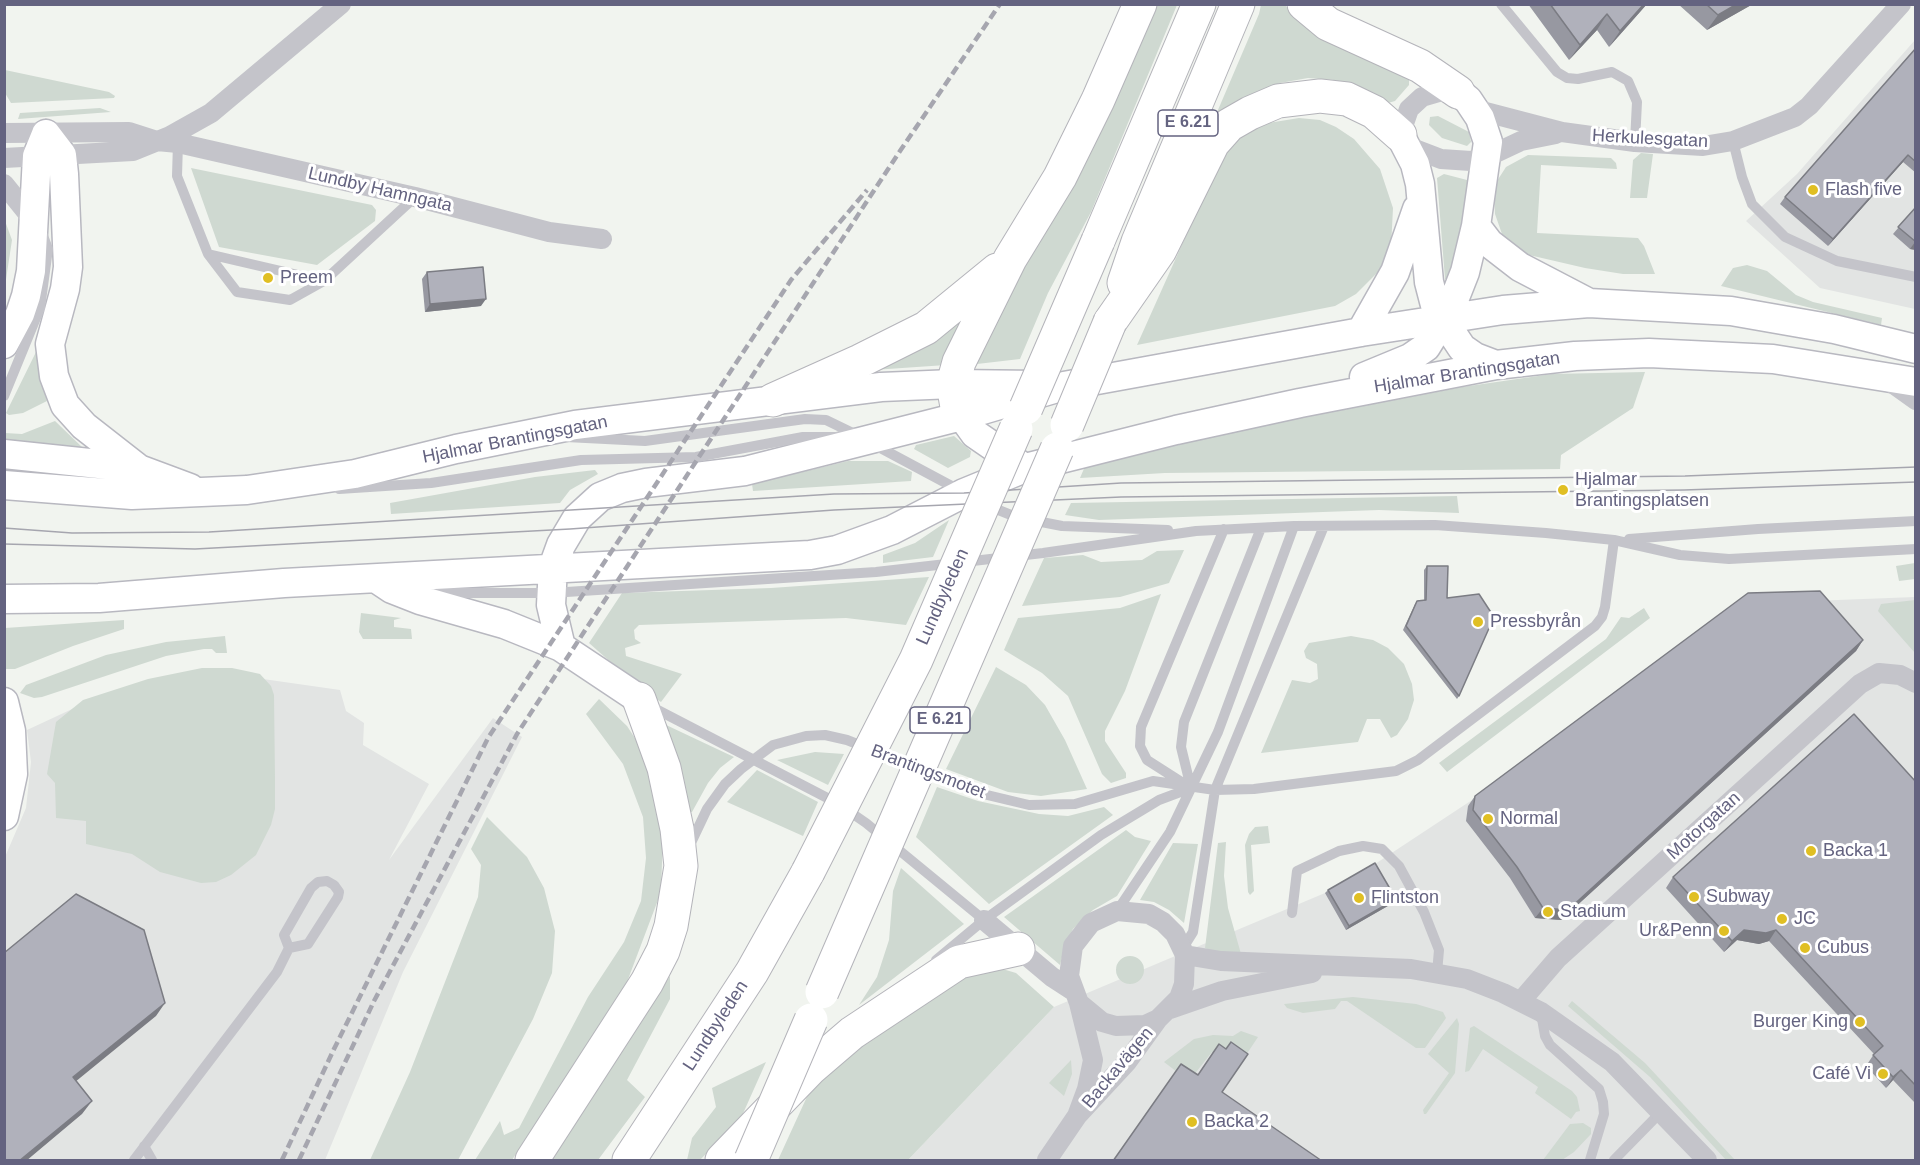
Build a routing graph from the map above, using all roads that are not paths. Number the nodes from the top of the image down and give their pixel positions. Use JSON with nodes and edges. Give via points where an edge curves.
{"nodes":[{"id":1,"x":341,"y":4,"type":"edge"},
{"id":2,"x":1140,"y":4,"type":"edge"},
{"id":3,"x":1199,"y":4,"type":"edge"},
{"id":4,"x":1238,"y":4,"type":"edge"},
{"id":5,"x":1304,"y":4,"type":"edge"},
{"id":6,"x":1501,"y":4,"type":"edge"},
{"id":7,"x":1901,"y":4,"type":"edge"},
{"id":8,"x":1466,"y":100,"type":"junction"},
{"id":9,"x":1562,"y":132,"type":"junction"},
{"id":10,"x":4,"y":133,"type":"edge"},
{"id":11,"x":1403,"y":140,"type":"junction"},
{"id":12,"x":157,"y":141,"type":"junction"},
{"id":13,"x":1733,"y":141,"type":"junction"},
{"id":14,"x":1635,"y":142,"type":"junction"},
{"id":15,"x":178,"y":143,"type":"junction"},
{"id":16,"x":48,"y":149,"type":"junction"},
{"id":17,"x":1487,"y":157,"type":"junction"},
{"id":18,"x":4,"y":158,"type":"edge"},
{"id":19,"x":4,"y":184,"type":"edge"},
{"id":20,"x":1422,"y":195,"type":"junction"},
{"id":21,"x":415,"y":197,"type":"junction"},
{"id":22,"x":33,"y":220,"type":"junction"},
{"id":23,"x":1476,"y":226,"type":"junction"},
{"id":24,"x":602,"y":238,"type":"dead end"},
{"id":25,"x":1149,"y":246,"type":"junction"},
{"id":26,"x":208,"y":254,"type":"junction"},
{"id":27,"x":1010,"y":259,"type":"junction"},
{"id":28,"x":1916,"y":277,"type":"edge"},
{"id":29,"x":324,"y":281,"type":"junction"},
{"id":30,"x":1589,"y":303,"type":"junction"},
{"id":31,"x":1443,"y":320,"type":"junction"},
{"id":32,"x":1361,"y":332,"type":"junction"},
{"id":33,"x":4,"y":344,"type":"edge"},
{"id":34,"x":1916,"y":349,"type":"edge"},
{"id":35,"x":1496,"y":365,"type":"junction"},
{"id":36,"x":1884,"y":376,"type":"junction"},
{"id":37,"x":1916,"y":382,"type":"edge"},
{"id":38,"x":953,"y":384,"type":"junction"},
{"id":39,"x":1064,"y":386,"type":"junction"},
{"id":40,"x":4,"y":396,"type":"edge"},
{"id":41,"x":773,"y":400,"type":"junction"},
{"id":42,"x":1916,"y":400,"type":"edge"},
{"id":43,"x":1300,"y":403,"type":"junction"},
{"id":44,"x":963,"y":417,"type":"junction"},
{"id":45,"x":531,"y":433,"type":"junction"},
{"id":46,"x":865,"y":440,"type":"junction"},
{"id":47,"x":4,"y":453,"type":"edge"},
{"id":48,"x":1025,"y":468,"type":"junction"},
{"id":49,"x":139,"y":469,"type":"junction"},
{"id":50,"x":4,"y":485,"type":"edge"},
{"id":51,"x":275,"y":487,"type":"junction"},
{"id":52,"x":207,"y":492,"type":"junction"},
{"id":53,"x":964,"y":493,"type":"junction"},
{"id":54,"x":1916,"y":521,"type":"edge"},
{"id":55,"x":1294,"y":526,"type":"junction"},
{"id":56,"x":1324,"y":526,"type":"junction"},
{"id":57,"x":1261,"y":528,"type":"junction"},
{"id":58,"x":1224,"y":529,"type":"junction"},
{"id":59,"x":1196,"y":531,"type":"junction"},
{"id":60,"x":1614,"y":540,"type":"junction"},
{"id":61,"x":1916,"y":549,"type":"edge"},
{"id":62,"x":375,"y":578,"type":"junction"},
{"id":63,"x":552,"y":580,"type":"junction"},
{"id":64,"x":4,"y":599,"type":"edge"},
{"id":65,"x":561,"y":647,"type":"junction"},
{"id":66,"x":1908,"y":679,"type":"edge"},
{"id":67,"x":639,"y":699,"type":"junction"},
{"id":68,"x":4,"y":702,"type":"edge"},
{"id":69,"x":755,"y":758,"type":"junction"},
{"id":70,"x":1191,"y":788,"type":"junction"},
{"id":71,"x":1215,"y":790,"type":"junction"},
{"id":72,"x":4,"y":816,"type":"edge"},
{"id":73,"x":681,"y":866,"type":"junction"},
{"id":74,"x":1117,"y":911,"type":"junction"},
{"id":75,"x":1292,"y":913,"type":"dead end"},
{"id":76,"x":984,"y":920,"type":"junction"},
{"id":77,"x":289,"y":948,"type":"junction"},
{"id":78,"x":1018,"y":950,"type":"junction"},
{"id":79,"x":1184,"y":952,"type":"junction"},
{"id":80,"x":1338,"y":968,"type":"junction"},
{"id":81,"x":1437,"y":973,"type":"junction"},
{"id":82,"x":1076,"y":996,"type":"junction"},
{"id":83,"x":1521,"y":1001,"type":"junction"},
{"id":84,"x":1541,"y":1012,"type":"junction"},
{"id":85,"x":1164,"y":1014,"type":"junction"},
{"id":86,"x":852,"y":1032,"type":"junction"},
{"id":87,"x":1661,"y":1112,"type":"junction"},
{"id":88,"x":1077,"y":1116,"type":"junction"},
{"id":89,"x":144,"y":1146,"type":"junction"},
{"id":90,"x":134,"y":1161,"type":"edge"},
{"id":91,"x":152,"y":1161,"type":"edge"},
{"id":92,"x":532,"y":1161,"type":"edge"},
{"id":93,"x":630,"y":1161,"type":"edge"},
{"id":94,"x":722,"y":1161,"type":"edge"},
{"id":95,"x":751,"y":1161,"type":"edge"},
{"id":96,"x":1047,"y":1161,"type":"edge"},
{"id":97,"x":1590,"y":1161,"type":"edge"},
{"id":98,"x":1614,"y":1161,"type":"edge"},
{"id":99,"x":1707,"y":1161,"type":"edge"}],
"edges":[{"from":1,"to":12,"type":"street","name":"Lundby Hamngata","via":[[211,113]]},
{"from":2,"to":27,"type":"highway","via":[[1060,177]]},
{"from":3,"to":93,"type":"highway","name":"Lundbyleden","number":"E 6.21","bridge":true,"via":[[916,660],[808,872],[752,972]]},
{"from":4,"to":25,"type":"highway","number":"E 6.21"},
{"from":5,"to":8,"type":"highway","via":[[1328,24],[1420,66]]},
{"from":6,"to":14,"type":"lane","via":[[1557,72],[1578,79],[1612,72],[1628,81],[1638,102]]},
{"from":7,"to":13,"type":"street","name":"Herkulesgatan","via":[[1795,117]]},
{"from":8,"to":9,"type":"street","name":"Herkulesgatan"},
{"from":8,"to":11,"type":"street","name":"Herkulesgatan","via":[[1439,92],[1422,97],[1409,109]]},
{"from":8,"to":17,"type":"main road","via":[[1485,128]]},
{"from":9,"to":14,"type":"street","name":"Herkulesgatan"},
{"from":9,"to":17,"type":"street","name":"Herkulesgatan","via":[[1521,141]]},
{"from":10,"to":16,"type":"street","name":"Lundby Hamngata"},
{"from":11,"to":17,"type":"street","name":"Herkulesgatan","via":[[1458,162]]},
{"from":11,"to":20,"type":"main road","via":[[1415,164]]},
{"from":11,"to":25,"type":"highway","via":[[1374,112],[1347,99],[1320,96],[1278,101],[1229,125],[1213,143]]},
{"from":12,"to":15,"type":"street","name":"Lundby Hamngata"},
{"from":12,"to":16,"type":"street","name":"Lundby Hamngata","via":[[133,151]]},
{"from":12,"to":16,"type":"street","name":"Lundby Hamngata","via":[[129,132]]},
{"from":13,"to":14,"type":"street","name":"Herkulesgatan","via":[[1703,146]]},
{"from":13,"to":28,"type":"lane","via":[[1752,204],[1785,237],[1837,261]]},
{"from":15,"to":21,"type":"street","name":"Lundby Hamngata"},
{"from":15,"to":26,"type":"lane","via":[[177,177]]},
{"from":16,"to":18,"type":"street","name":"Lundby Hamngata"},
{"from":16,"to":22,"type":"main road"},
{"from":16,"to":49,"type":"main road","via":[[68,267],[66,289],[50,344],[54,376],[65,405],[84,426]]},
{"from":17,"to":23,"type":"main road"},
{"from":19,"to":22,"type":"street"},
{"from":20,"to":31,"type":"main road","via":[[1429,282]]},
{"from":20,"to":32,"type":"main road","via":[[1395,272]]},
{"from":21,"to":24,"type":"street","name":"Lundby Hamngata","via":[[549,232]]},
{"from":21,"to":29,"type":"lane"},
{"from":22,"to":33,"type":"main road","via":[[26,296]]},
{"from":22,"to":40,"type":"lane","via":[[48,249],[45,282],[40,308]]},
{"from":23,"to":30,"type":"main road","via":[[1489,243],[1520,267]]},
{"from":23,"to":31,"type":"main road","via":[[1460,290]]},
{"from":25,"to":95,"type":"highway","number":"E 6.21","bridge":true,"via":[[1110,322]]},
{"from":26,"to":29,"type":"lane"},
{"from":26,"to":29,"type":"lane","via":[[237,292],[290,300]]},
{"from":27,"to":38,"type":"highway","via":[[965,348]]},
{"from":27,"to":41,"type":"highway","via":[[926,328]]},
{"from":30,"to":31,"type":"main road","name":"Hjalmar Brantingsgatan"},
{"from":30,"to":34,"type":"main road","name":"Hjalmar Brantingsgatan","via":[[1731,311],[1834,329]]},
{"from":31,"to":32,"type":"main road","name":"Hjalmar Brantingsgatan"},
{"from":31,"to":35,"type":"main road","via":[[1462,348]]},
{"from":31,"to":43,"type":"main road","via":[[1425,347],[1410,358]]},
{"from":32,"to":39,"type":"main road","name":"Hjalmar Brantingsgatan"},
{"from":35,"to":36,"type":"main road","name":"Hjalmar Brantingsgatan","via":[[1649,353],[1773,359]]},
{"from":35,"to":43,"type":"main road","name":"Hjalmar Brantingsgatan"},
{"from":36,"to":37,"type":"main road","name":"Hjalmar Brantingsgatan"},
{"from":36,"to":42,"type":"street"},
{"from":38,"to":39,"type":"main road","name":"Hjalmar Brantingsgatan"},
{"from":38,"to":41,"type":"main road","name":"Hjalmar Brantingsgatan","via":[[881,387]]},
{"from":38,"to":44,"type":"highway"},
{"from":39,"to":44,"type":"main road","name":"Hjalmar Brantingsgatan"},
{"from":41,"to":45,"type":"main road","name":"Hjalmar Brantingsgatan"},
{"from":43,"to":48,"type":"main road","name":"Hjalmar Brantingsgatan"},
{"from":44,"to":46,"type":"main road","name":"Hjalmar Brantingsgatan"},
{"from":44,"to":48,"type":"main road","via":[[975,434]]},
{"from":45,"to":46,"type":"lane","via":[[583,440],[645,441],[805,419],[833,422]]},
{"from":45,"to":51,"type":"main road","name":"Hjalmar Brantingsgatan","via":[[355,474]]},
{"from":46,"to":51,"type":"lane","via":[[826,435],[803,437],[696,457],[582,460],[431,483],[354,489]]},
{"from":46,"to":53,"type":"lane"},
{"from":46,"to":63,"type":"main road","name":"Hjalmar Brantingsgatan","via":[[745,471],[646,483],[600,497],[577,518],[561,545]]},
{"from":47,"to":49,"type":"main road"},
{"from":48,"to":53,"type":"main road","name":"Hjalmar Brantingsgatan"},
{"from":49,"to":52,"type":"main road"},
{"from":50,"to":52,"type":"main road","name":"Hjalmar Brantingsgatan","via":[[97,494]]},
{"from":51,"to":52,"type":"main road","name":"Hjalmar Brantingsgatan"},
{"from":53,"to":59,"type":"lane","via":[[1016,517],[1062,526]]},
{"from":53,"to":63,"type":"main road","name":"Hjalmar Brantingsgatan","via":[[892,531],[837,550]]},
{"from":54,"to":60,"type":"lane"},
{"from":55,"to":56,"type":"lane"},
{"from":55,"to":57,"type":"lane"},
{"from":55,"to":70,"type":"lane","via":[[1218,732]]},
{"from":56,"to":60,"type":"lane","via":[[1435,525]]},
{"from":56,"to":71,"type":"lane"},
{"from":57,"to":58,"type":"lane"},
{"from":57,"to":70,"type":"lane","via":[[1184,722],[1181,747]]},
{"from":58,"to":59,"type":"lane"},
{"from":58,"to":70,"type":"lane","via":[[1141,727],[1140,746],[1147,760]]},
{"from":59,"to":63,"type":"lane","via":[[886,571]]},
{"from":60,"to":61,"type":"lane","via":[[1680,555],[1729,559]]},
{"from":60,"to":71,"type":"lane","name":"Brantingsmotet","via":[[1605,607],[1595,626],[1412,763],[1396,771],[1338,780]]},
{"from":62,"to":63,"type":"main road","name":"Hjalmar Brantingsgatan"},
{"from":62,"to":64,"type":"main road","name":"Hjalmar Brantingsgatan","via":[[99,598]]},
{"from":62,"to":65,"type":"main road","via":[[392,589],[504,624]]},
{"from":63,"to":65,"type":"main road","name":"Hjalmar Brantingsgatan","via":[[553,619]]},
{"from":65,"to":67,"type":"main road"},
{"from":66,"to":83,"type":"street","name":"Motorgatan","via":[[1879,673],[1860,684],[1558,958]]},
{"from":67,"to":69,"type":"lane"},
{"from":67,"to":73,"type":"highway","via":[[664,768]]},
{"from":68,"to":72,"type":"main road","via":[[13,764],[11,795]]},
{"from":69,"to":70,"type":"lane","name":"Brantingsmotet","via":[[773,745],[825,735],[847,740],[964,787],[1029,805],[1076,804],[1153,781]]},
{"from":69,"to":73,"type":"lane","name":"Brantingsmotet","via":[[725,784],[707,809]]},
{"from":69,"to":76,"type":"lane","via":[[866,823]]},
{"from":70,"to":71,"type":"lane","name":"Brantingsmotet"},
{"from":70,"to":74,"type":"lane","via":[[1170,832]]},
{"from":70,"to":76,"type":"lane","via":[[1159,800],[1101,835]]},
{"from":71,"to":79,"type":"lane","via":[[1193,932]]},
{"from":73,"to":92,"type":"highway","via":[[663,951]]},
{"from":74,"to":79,"type":"street","via":[[1149,914],[1163,922]]},
{"from":74,"to":82,"type":"street","via":[[1090,923],[1077,940],[1069,960]]},
{"from":75,"to":81,"type":"lane","via":[[1297,871],[1339,851],[1363,846],[1382,849],[1398,866],[1424,912],[1439,950]]},
{"from":76,"to":78,"type":"street"},
{"from":76,"to":86,"type":"lane"},
{"from":77,"to":77,"type":"lane","via":[[308,944],[338,897],[339,892],[327,880],[311,888],[284,935]]},
{"from":77,"to":89,"type":"lane","via":[[276,972]]},
{"from":78,"to":82,"type":"street"},
{"from":78,"to":86,"type":"highway","via":[[959,962]]},
{"from":79,"to":80,"type":"street","via":[[1221,962]]},
{"from":79,"to":85,"type":"street","via":[[1184,984]]},
{"from":80,"to":81,"type":"street"},
{"from":80,"to":85,"type":"street","via":[[1222,991]]},
{"from":81,"to":83,"type":"street","via":[[1467,979]]},
{"from":82,"to":85,"type":"street","via":[[1102,1022],[1116,1026],[1145,1025]]},
{"from":82,"to":88,"type":"street","name":"Backavägen","via":[[1093,1060],[1088,1089]]},
{"from":83,"to":84,"type":"street"},
{"from":84,"to":87,"type":"street","via":[[1612,1062]]},
{"from":84,"to":97,"type":"lane","via":[[1550,1045],[1599,1089],[1604,1102]]},
{"from":85,"to":88,"type":"street","name":"Backavägen"},
{"from":86,"to":94,"type":"highway","via":[[810,1068]]},
{"from":87,"to":98,"type":"lane"},
{"from":87,"to":99,"type":"street"},
{"from":88,"to":96,"type":"street","name":"Backavägen"},
{"from":89,"to":90,"type":"lane"},
{"from":89,"to":91,"type":"lane"}]}
